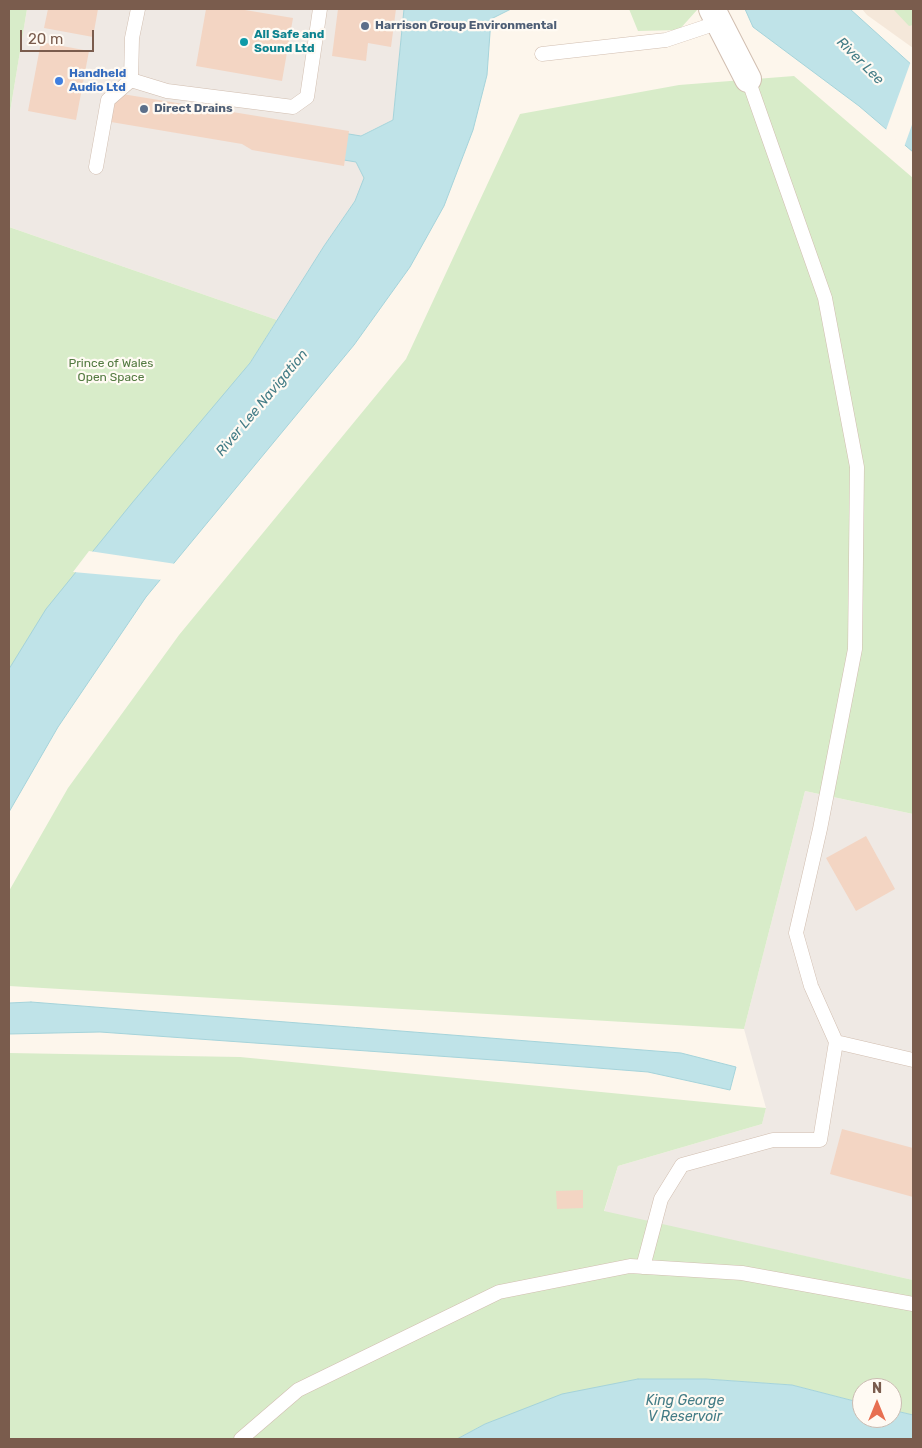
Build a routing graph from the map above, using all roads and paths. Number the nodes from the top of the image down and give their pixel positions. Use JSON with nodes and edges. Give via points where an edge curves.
{"nodes":[{"id":1,"x":138,"y":9,"type":"edge"},
{"id":2,"x":320,"y":9,"type":"edge"},
{"id":3,"x":714,"y":16,"type":"edge"},
{"id":4,"x":542,"y":54,"type":"dead end"},
{"id":5,"x":748,"y":79,"type":"joint"},
{"id":6,"x":131,"y":80,"type":"junction"},
{"id":7,"x":96,"y":167,"type":"dead end"},
{"id":8,"x":836,"y":1042,"type":"junction"},
{"id":9,"x":913,"y":1060,"type":"edge"},
{"id":10,"x":643,"y":1267,"type":"junction"},
{"id":11,"x":913,"y":1304,"type":"edge"},
{"id":12,"x":241,"y":1439,"type":"edge"}],
"edges":[{"from":1,"to":6,"type":"lane","via":[[132,38]]},
{"from":2,"to":6,"type":"lane","via":[[307,98],[293,107],[167,91]]},
{"from":3,"to":4,"type":"lane","via":[[666,40]]},
{"from":3,"to":5,"type":"street"},
{"from":5,"to":8,"type":"lane","via":[[825,298],[857,468],[855,649],[796,933],[811,986]]},
{"from":6,"to":7,"type":"lane","via":[[108,100]]},
{"from":8,"to":9,"type":"lane"},
{"from":8,"to":10,"type":"lane","via":[[820,1140],[773,1140],[682,1165],[662,1199]]},
{"from":10,"to":11,"type":"lane","via":[[742,1273]]},
{"from":10,"to":12,"type":"lane","via":[[630,1266],[499,1292],[298,1390]]}]}
